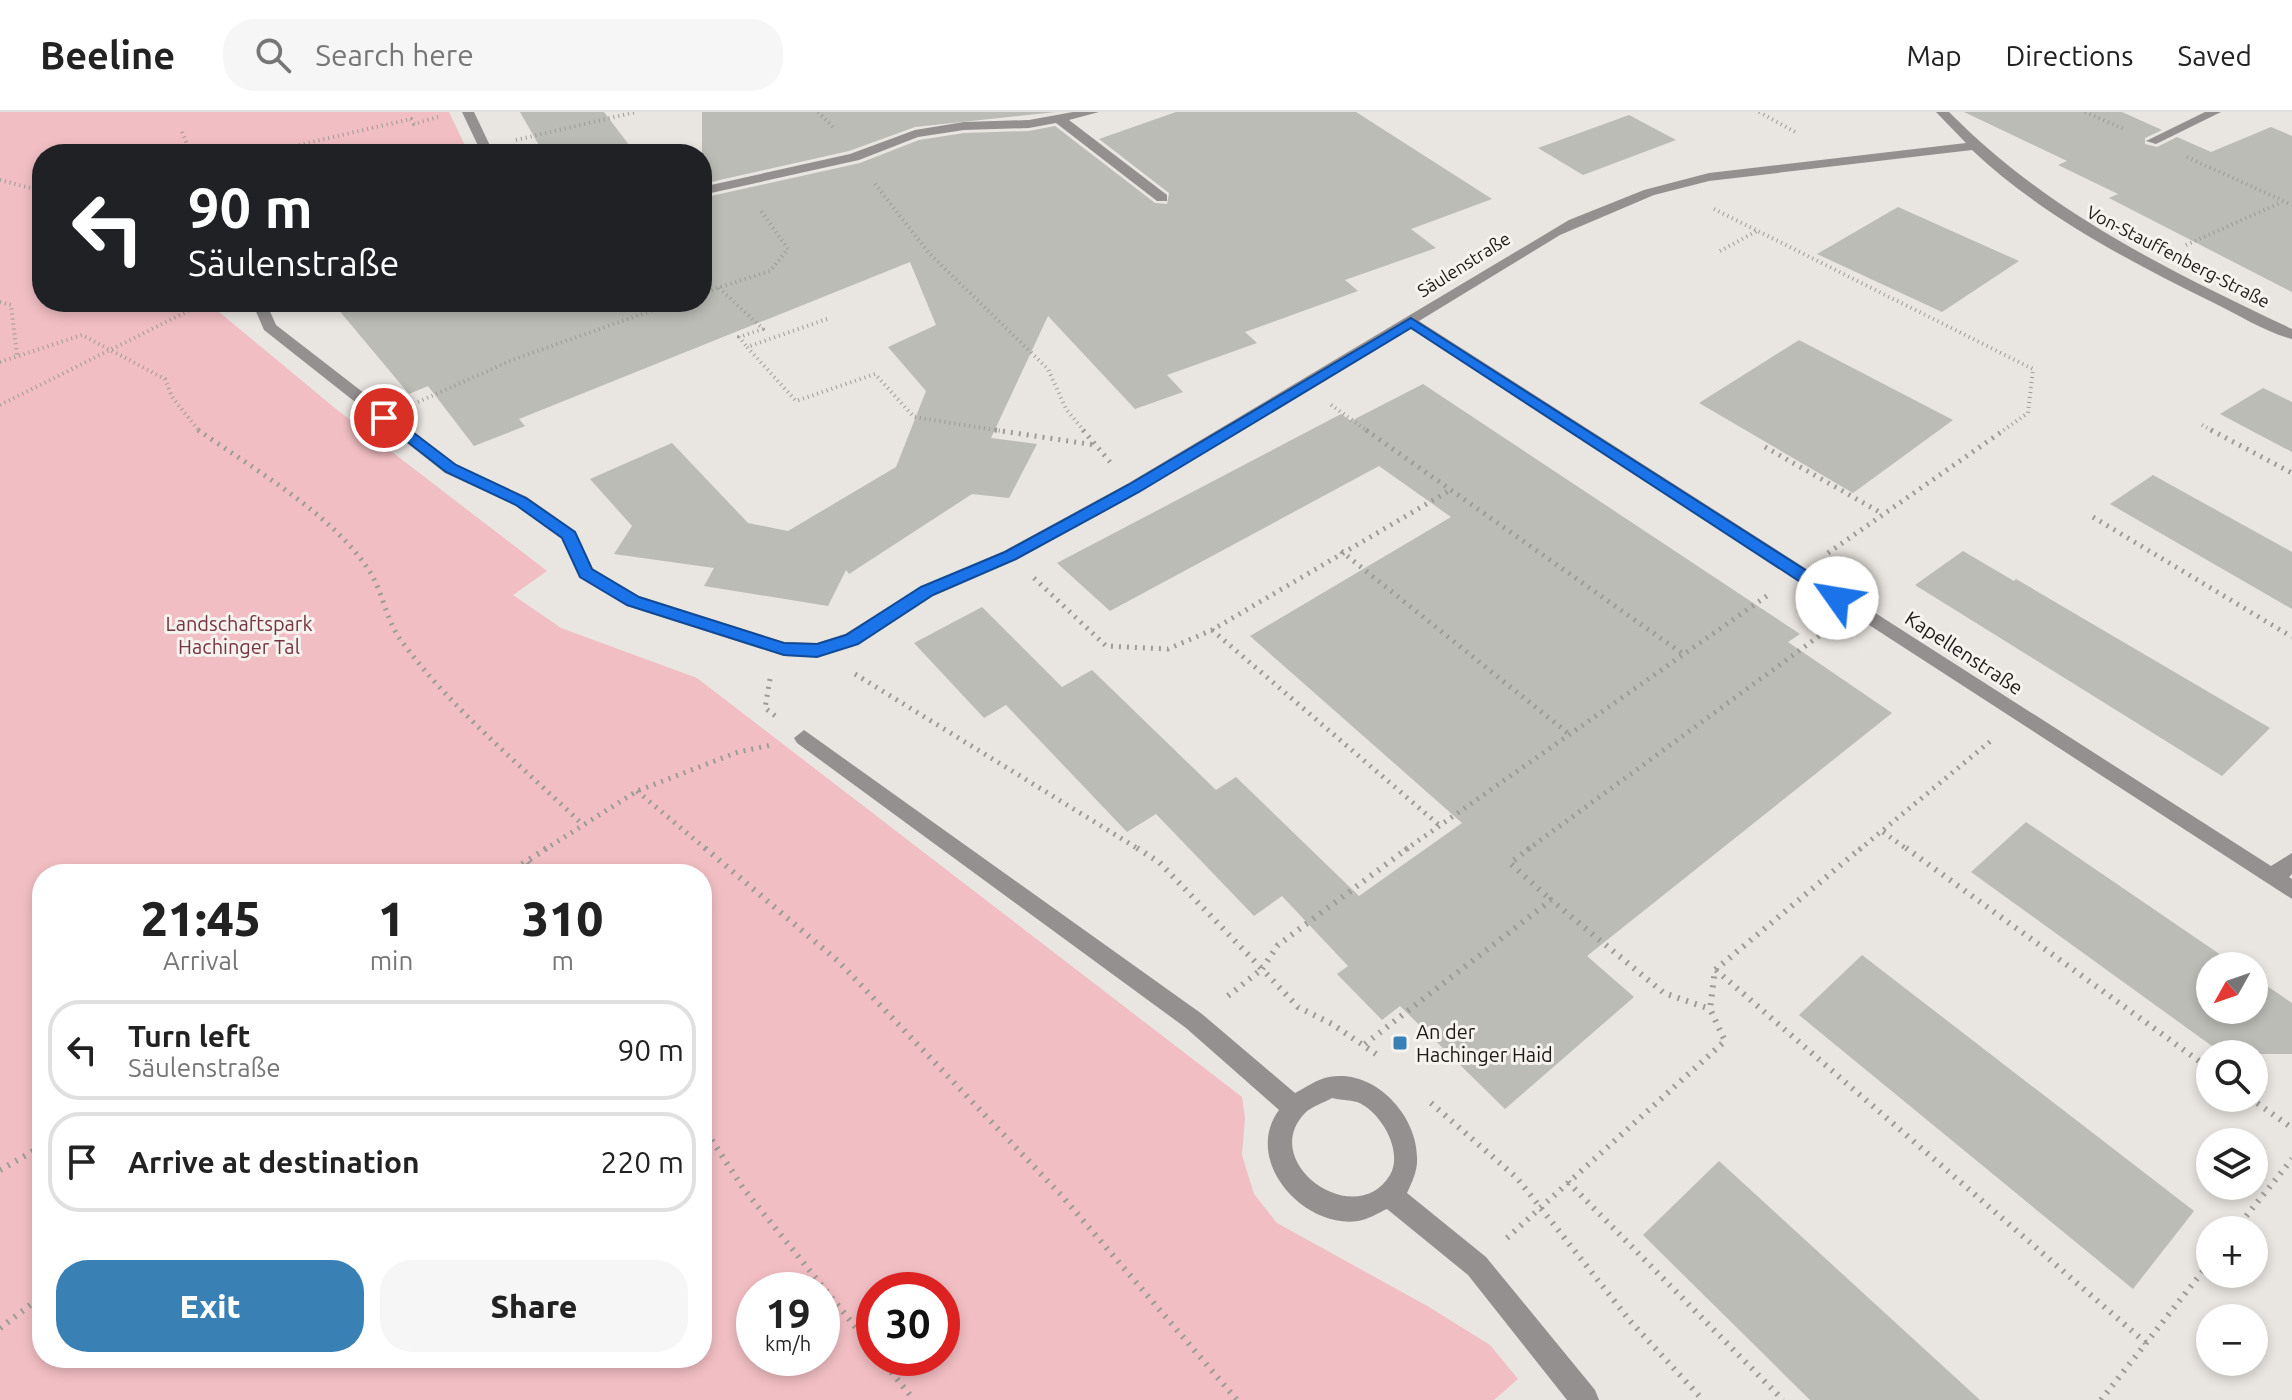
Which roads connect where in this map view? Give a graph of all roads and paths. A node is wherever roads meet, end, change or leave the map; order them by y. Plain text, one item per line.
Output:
1 (468, 112) edge
2 (607, 112) edge
3 (636, 112) edge
4 (1093, 112) edge
5 (1942, 112) edge
6 (2085, 112) edge
7 (2215, 112) edge
8 (611, 118) junction
9 (1058, 118) junction
10 (421, 122) dead end
11 (182, 132) dead end
12 (2152, 141) junction
13 (187, 144) edge
14 (303, 144) edge
15 (483, 144) edge
16 (509, 144) edge
17 (1972, 146) junction
18 (854, 157) junction
19 (0, 180) edge
20 (741, 182) junction
21 (1666, 185) junction
22 (32, 188) edge
23 (712, 189) edge
24 (1162, 198) dead end
25 (2283, 201) junction
26 (2292, 205) edge
27 (1757, 231) junction
28 (1720, 251) dead end
29 (2145, 263) junction
30 (719, 288) junction
31 (712, 290) edge
32 (0, 302) edge
33 (187, 312) edge
34 (263, 312) edge
35 (645, 312) edge
36 (827, 319) dead end
37 (1411, 322) junction
38 (2292, 335) edge
39 (747, 347) junction
40 (111, 351) junction
41 (17, 355) junction
42 (0, 362) edge
43 (1304, 386) junction
44 (0, 405) edge
45 (384, 418) junction
46 (2202, 425) dead end
47 (1095, 445) junction
48 (1765, 447) dead end
49 (2292, 473) edge
50 (1133, 488) junction
51 (1452, 489) junction
52 (1883, 514) junction
53 (2093, 517) dead end
54 (1341, 551) junction
55 (1010, 555) junction
56 (1799, 574) junction
57 (1856, 610) junction
58 (1212, 630) junction
59 (2292, 637) edge
60 (784, 649) junction
61 (817, 650) junction
62 (1683, 654) junction
63 (1569, 734) junction
64 (804, 738) junction
65 (1990, 741) dead end
66 (637, 791) junction
67 (583, 825) junction
68 (1439, 825) junction
69 (1883, 832) junction
70 (528, 862) joint
71 (2292, 862) edge
72 (524, 864) edge
73 (2272, 877) junction
74 (2292, 890) edge
75 (1551, 900) junction
76 (1262, 969) junction
77 (1715, 970) junction
78 (1710, 1009) junction
79 (1194, 1021) junction
80 (1364, 1045) junction
81 (2196, 1059) edge
82 (1388, 1065) dead end
83 (1423, 1096) dead end
84 (1292, 1106) junction
85 (2268, 1111) edge
86 (2292, 1128) edge
87 (712, 1140) edge
88 (32, 1152) edge
89 (2292, 1159) edge
90 (0, 1170) edge
91 (1568, 1182) junction
92 (1389, 1195) junction
93 (1541, 1207) junction
94 (2246, 1216) edge
95 (1477, 1266) junction
96 (2196, 1280) edge
97 (32, 1304) edge
98 (0, 1328) edge
99 (856, 1328) edge
100 (2146, 1343) junction
101 (895, 1376) edge
102 (914, 1400) edge
103 (1237, 1400) edge
104 (1585, 1400) edge
105 (1703, 1400) edge
106 (1783, 1400) edge
107 (2101, 1400) edge

1 - 15 street
2 - 8 path
3 - 8 path
4 - 9 street
5 - 17 street, Von-Stauffenberg-Straße
6 - 12 path
7 - 12 street
8 - 16 path
9 - 18 street
9 - 24 street
10 - 14 path
11 - 13 path
12 - 25 path
17 - 21 street, Säulenstraße
17 - 29 street, Von-Stauffenberg-Straße
18 - 20 street
18 - 47 path
19 - 22 path
20 - 23 street
20 - 30 path
21 - 27 path
21 - 37 street, Säulenstraße
25 - 26 path
25 - 29 path
27 - 28 path
27 - 52 path
29 - 38 street, Von-Stauffenberg-Straße
30 - 31 path
30 - 39 path
32 - 41 path
33 - 40 path
34 - 45 street, Säulenstraße
35 - 45 path
36 - 39 path
37 - 43 street, Säulenstraße
37 - 56 street, Kapellenstraße
39 - 47 path
40 - 41 path
40 - 44 path
40 - 67 path
41 - 42 path
43 - 50 street, Säulenstraße
43 - 51 path
45 - 60 street, Säulenstraße
46 - 49 path
47 - 50 path
48 - 52 path
50 - 55 street, Säulenstraße
51 - 54 path
51 - 62 path
52 - 56 path
53 - 59 path
54 - 58 path
54 - 63 path
55 - 58 path
55 - 61 street, Säulenstraße
56 - 57 street, Kapellenstraße
56 - 62 path
57 - 73 street, Kapellenstraße
57 - 75 path
58 - 68 path
60 - 61 street, Säulenstraße
60 - 64 path
61 - 76 path
62 - 63 path
63 - 68 path
64 - 66 path
64 - 79 street
65 - 69 path
66 - 67 path
66 - 103 path
67 - 70 path
68 - 76 path
69 - 77 path
69 - 81 path
70 - 72 path
71 - 73 street
73 - 74 street, Kapellenstraße
75 - 78 path
75 - 80 path
76 - 79 path
76 - 80 path
77 - 78 path
77 - 100 path
78 - 91 path
79 - 84 street
80 - 82 path
83 - 93 path
84 - 92 street
84 - 92 street
85 - 86 path
87 - 99 path
88 - 90 path
89 - 94 path
91 - 93 path
91 - 106 path
92 - 95 street
93 - 95 path
93 - 105 path
95 - 104 street
96 - 100 path
97 - 98 path
100 - 107 path
101 - 102 path

